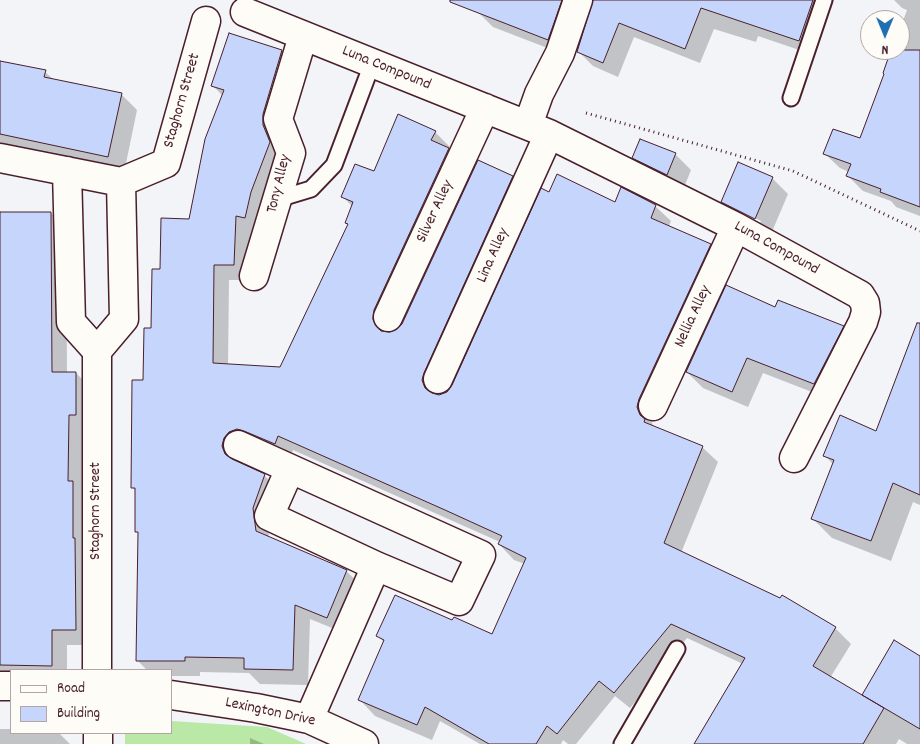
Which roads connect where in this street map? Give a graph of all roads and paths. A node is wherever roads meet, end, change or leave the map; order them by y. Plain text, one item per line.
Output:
1 (578, 0) edge
2 (824, 0) edge
3 (245, 12) dead end
4 (206, 21) dead end
5 (303, 36) junction
6 (372, 64) junction
7 (791, 98) dead end
8 (485, 108) junction
9 (585, 113) dead end
10 (538, 130) junction
11 (0, 158) edge
12 (67, 171) junction
13 (121, 182) junction
14 (278, 199) junction
15 (736, 227) junction
16 (920, 231) edge
17 (254, 276) dead end
18 (388, 317) dead end
19 (97, 351) junction
20 (438, 379) dead end
21 (653, 406) dead end
22 (238, 445) dead end
23 (794, 458) dead end
24 (290, 469) junction
25 (376, 566) junction
26 (676, 649) dead end
27 (97, 669) edge
28 (172, 696) edge
29 (308, 718) junction
30 (364, 744) edge
31 (622, 744) edge

1 - 10 street
2 - 7 lane
3 - 5 street, Luna Compound
4 - 13 street, Staghorn Street
5 - 6 street, Luna Compound
5 - 14 street, Tony Alley
6 - 8 street, Luna Compound
6 - 14 lane
8 - 10 street, Luna Compound
8 - 18 street, Silver Alley
9 - 16 path
10 - 15 street, Luna Compound
10 - 20 street, Lina Alley
11 - 12 street
12 - 13 street
12 - 19 street
13 - 19 street
14 - 17 street, Tony Alley
15 - 21 street, Nellia Alley
15 - 23 street, Luna Compound
19 - 27 street, Staghorn Street
22 - 24 street
24 - 25 street
24 - 25 street
25 - 29 street
26 - 31 lane
28 - 29 street, Lexington Drive
29 - 30 street, Lexington Drive

